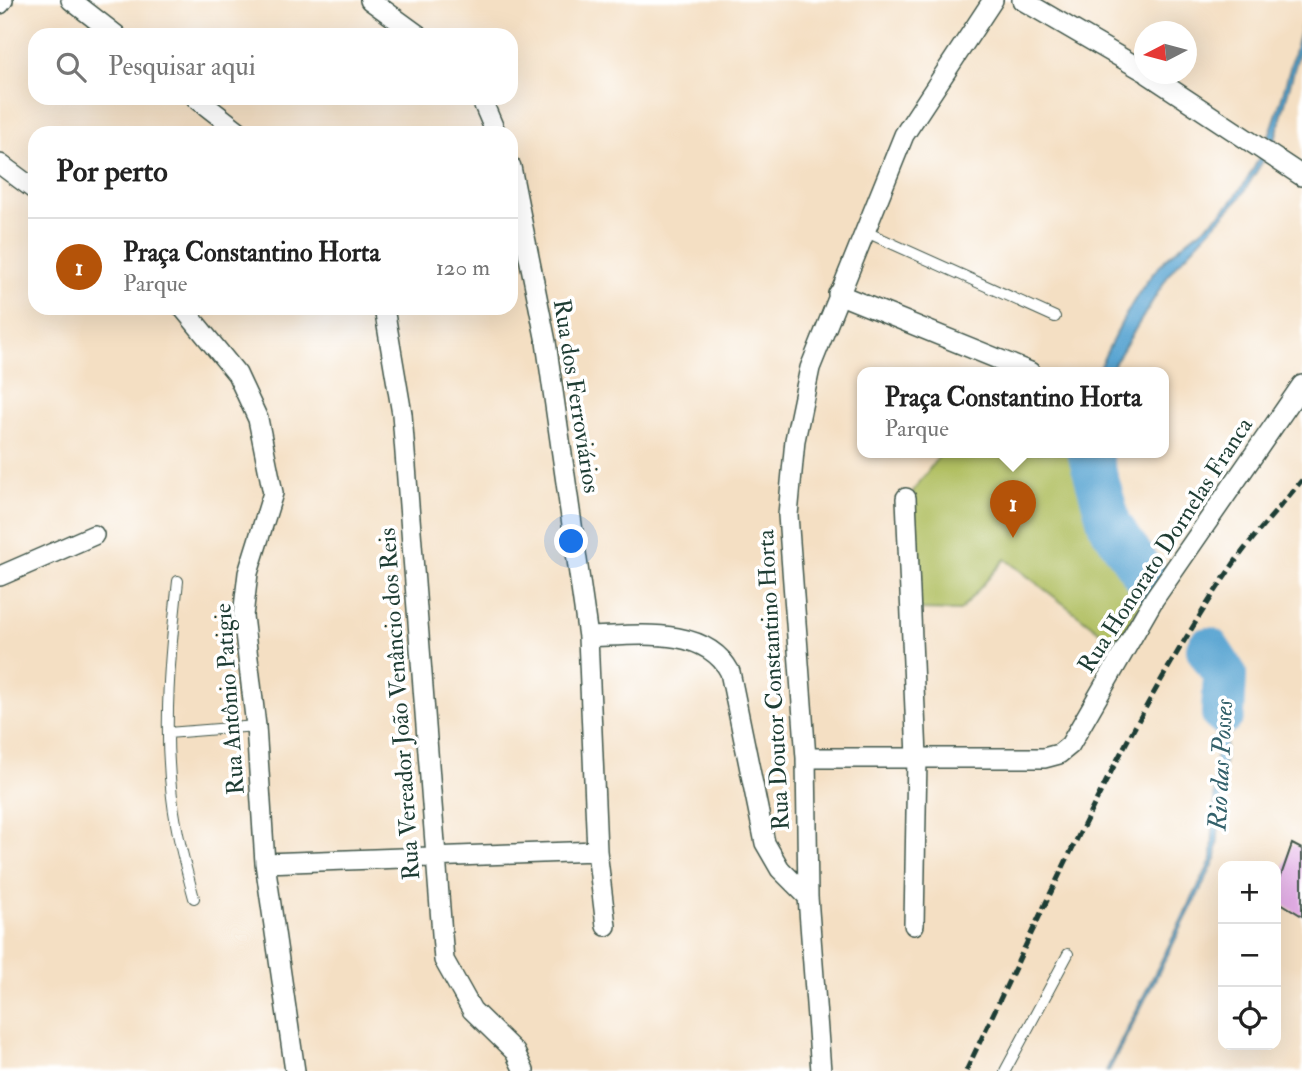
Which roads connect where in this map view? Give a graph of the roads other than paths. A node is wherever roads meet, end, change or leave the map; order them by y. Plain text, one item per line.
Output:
1 (3, 0) edge
2 (71, 0) edge
3 (370, 0) edge
4 (993, 0) edge
5 (1022, 0) edge
6 (0, 5) edge
7 (107, 28) edge
8 (408, 28) edge
9 (1134, 65) edge
10 (1165, 84) edge
11 (205, 105) edge
12 (484, 105) edge
13 (232, 126) edge
14 (493, 126) edge
15 (0, 164) edge
16 (1302, 176) edge
17 (28, 185) edge
18 (518, 202) edge
19 (863, 230) junction
20 (838, 293) junction
21 (189, 315) edge
22 (384, 315) edge
23 (1055, 317) dead end
24 (1018, 367) edge
25 (1302, 385) edge
26 (906, 498) dead end
27 (94, 535) dead end
28 (0, 576) edge
29 (178, 581) dead end
30 (588, 637) junction
31 (256, 726) junction
32 (168, 733) junction
33 (917, 757) junction
34 (806, 758) junction
35 (597, 851) junction
36 (434, 858) junction
37 (265, 863) junction
38 (808, 897) junction
39 (194, 898) dead end
40 (914, 925) dead end
41 (606, 926) dead end
42 (1068, 954) dead end
43 (295, 1071) edge
44 (524, 1071) edge
45 (821, 1071) edge
46 (1005, 1071) edge

1 - 6 street
2 - 7 street
3 - 8 street
4 - 19 street, Rua Doutor Constantino Horta
5 - 9 street
10 - 16 street
11 - 13 street
12 - 14 street
15 - 17 street
18 - 30 street, Rua dos Ferroviários
19 - 20 street, Rua Doutor Constantino Horta
19 - 23 lane
20 - 24 street
20 - 34 street, Rua Doutor Constantino Horta
21 - 31 street, Rua Antônio Patigie
22 - 36 street, Rua Vereador João Venâncio dos Reis
25 - 33 street, Rua Honorato Dornelas Franca
26 - 33 street
27 - 28 street
29 - 32 lane
30 - 35 street, Rua dos Ferroviários
30 - 38 street
31 - 32 lane
31 - 37 street, Rua Antônio Patigie
32 - 39 lane
33 - 34 street, Rua Honorato Dornelas Franca
33 - 40 street
34 - 38 street, Rua Doutor Constantino Horta
35 - 36 street
35 - 41 street, Rua dos Ferroviários
36 - 37 street
36 - 44 street, Rua Vereador João Venâncio dos Reis
37 - 43 street, Rua Antônio Patigie
38 - 45 street, Rua Doutor Constantino Horta
42 - 46 lane

